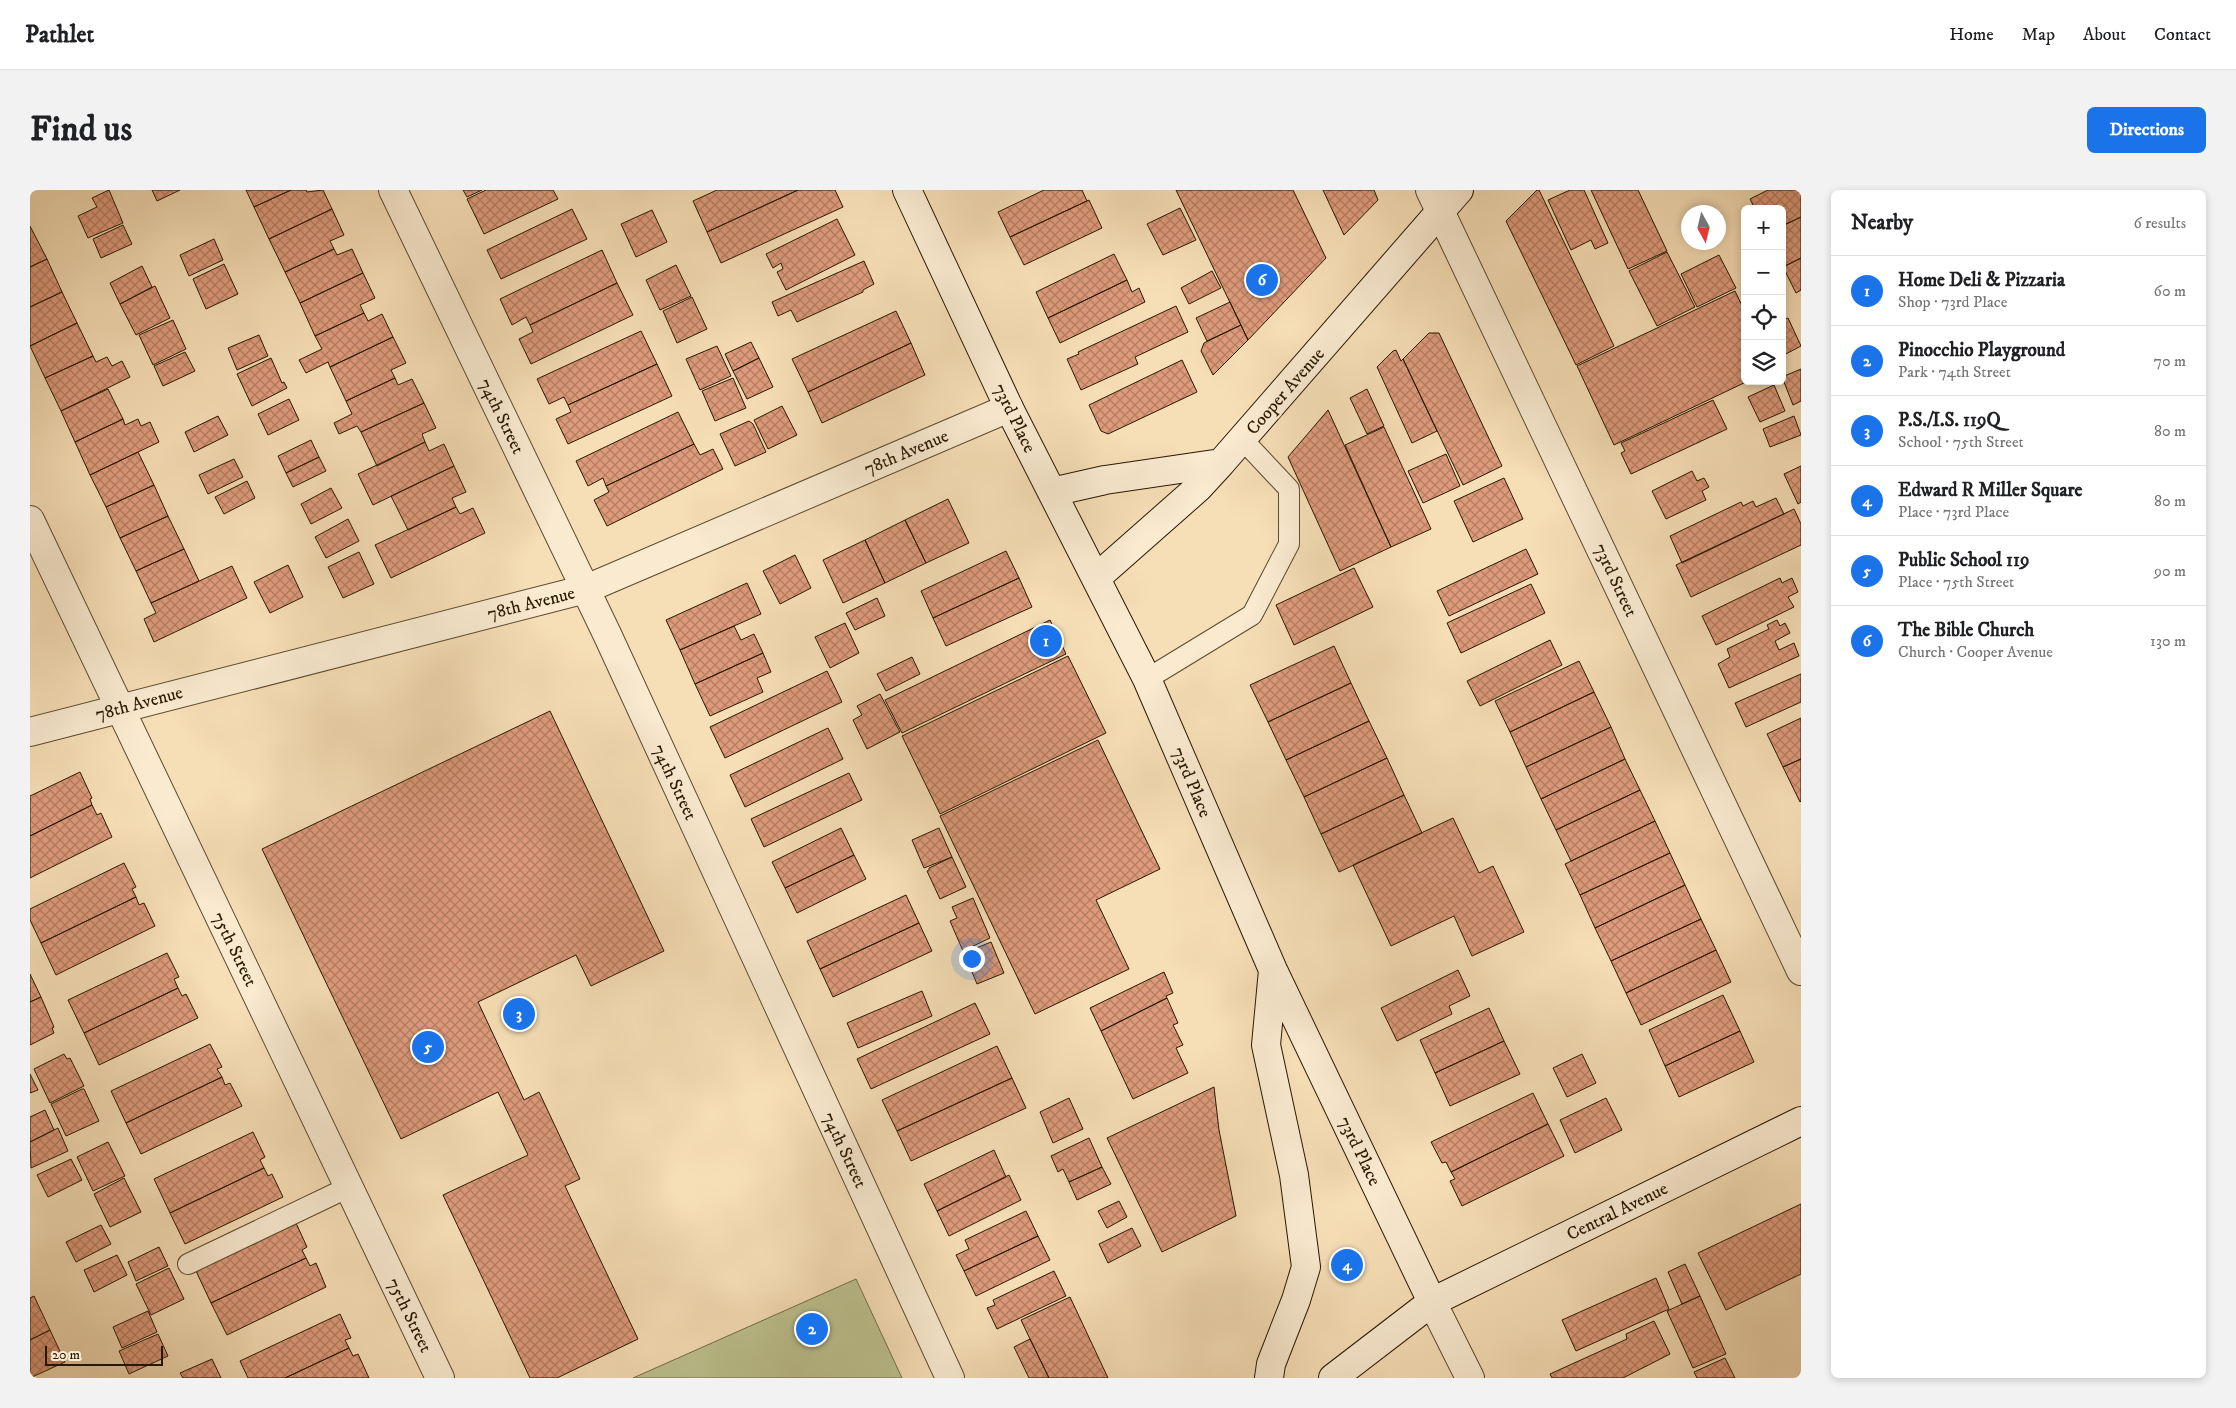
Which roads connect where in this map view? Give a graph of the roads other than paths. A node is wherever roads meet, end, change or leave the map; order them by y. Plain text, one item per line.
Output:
1 (393, 190) edge
2 (907, 190) edge
3 (1459, 190) edge
4 (1435, 200) edge
5 (1010, 408) junction
6 (1243, 440) junction
7 (1221, 464) junction
8 (1052, 492) junction
9 (30, 520) edge
10 (1096, 578) junction
11 (586, 590) junction
12 (1147, 679) junction
13 (119, 708) junction
14 (30, 732) edge
15 (1273, 970) junction
16 (1801, 971) edge
17 (1801, 1121) edge
18 (349, 1187) junction
19 (188, 1264) dead end
20 (1432, 1302) junction
21 (440, 1378) edge
22 (950, 1378) edge
23 (1269, 1378) edge
24 (1333, 1378) edge
25 (1470, 1378) edge

1 - 11 street, 74th Street
2 - 5 street, 73rd Place
3 - 4 street, Cooper Avenue
4 - 6 street, Cooper Avenue
4 - 16 street, 73rd Street
5 - 8 street, 73rd Place
5 - 11 street, 78th Avenue
6 - 7 street, Cooper Avenue
6 - 12 lane
7 - 8 street
7 - 10 street, Cooper Avenue
8 - 10 street, 73rd Place
9 - 13 street, 75th Street
10 - 12 street, 73rd Place
11 - 13 street, 78th Avenue
11 - 22 street, 74th Street
12 - 15 street, 73rd Place
13 - 14 street, 78th Avenue
13 - 18 street, 75th Street
15 - 20 street, 73rd Place
15 - 23 street
17 - 20 street, Central Avenue
18 - 19 lane
18 - 21 street, 75th Street
20 - 24 street
20 - 25 street, 73rd Place

